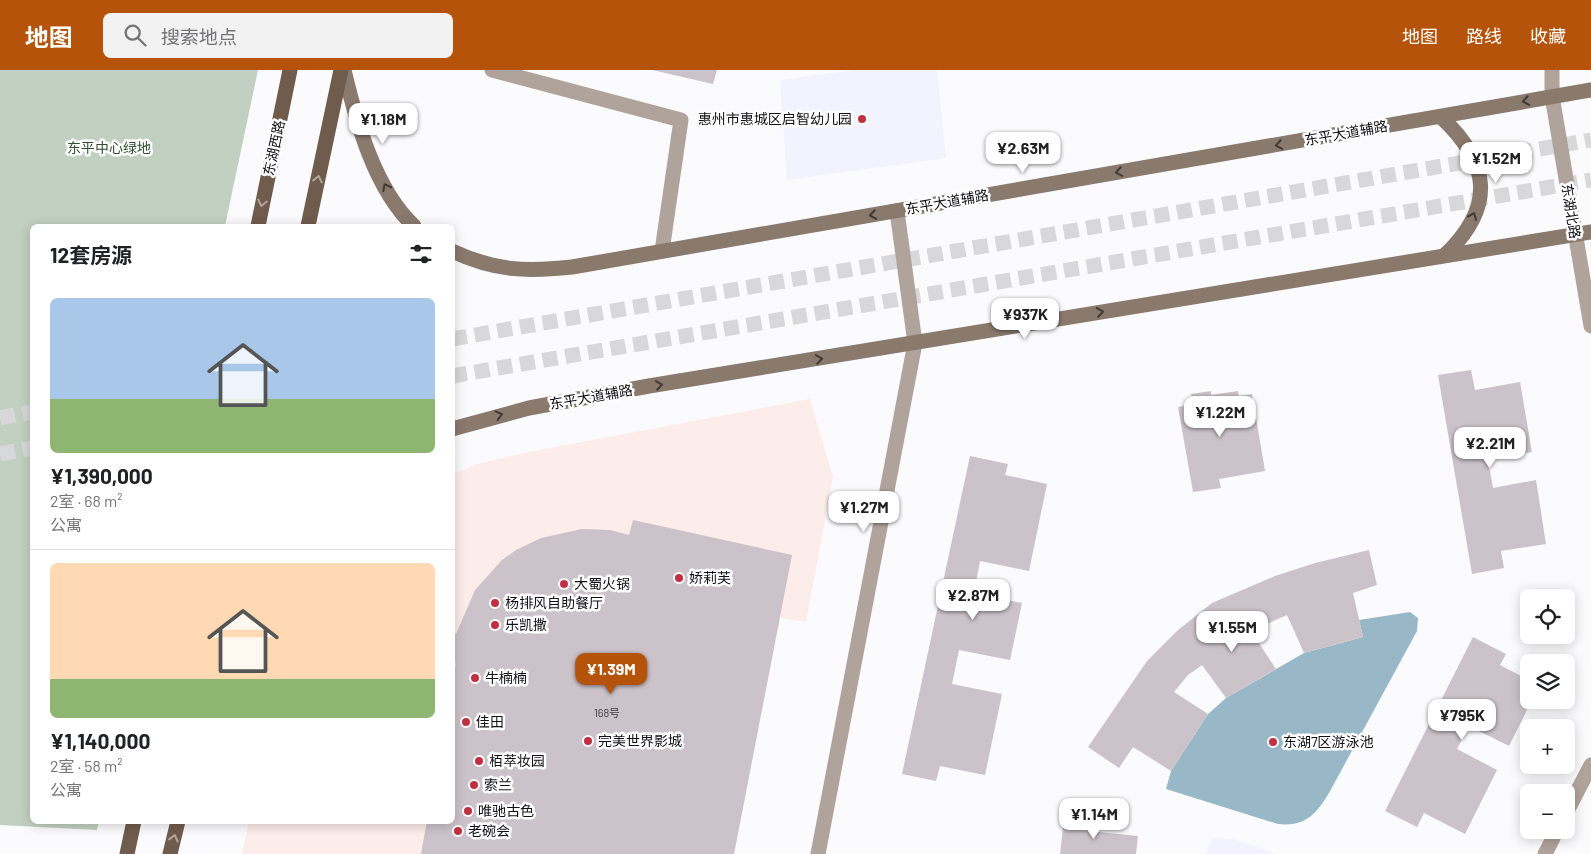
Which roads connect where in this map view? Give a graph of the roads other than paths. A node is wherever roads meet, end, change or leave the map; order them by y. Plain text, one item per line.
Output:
1 (290, 70) edge
2 (342, 70) edge
3 (492, 70) edge
4 (1552, 70) edge
5 (1591, 90) edge
6 (1552, 96) junction
7 (1441, 117) junction
8 (897, 211) junction
9 (258, 224) edge
10 (308, 224) edge
11 (412, 224) edge
12 (1591, 232) edge
13 (1574, 235) junction
14 (662, 251) junction
15 (455, 252) edge
16 (1445, 255) junction
17 (1591, 326) edge
18 (915, 343) junction
19 (455, 428) edge
20 (1591, 765) edge
21 (1575, 795) edge
22 (133, 824) edge
23 (177, 824) edge
24 (1552, 839) edge
25 (127, 854) edge
26 (170, 854) edge
27 (818, 854) edge
28 (1545, 854) edge

1 -> 9 main road, 东湖西路
10 -> 2 main road
11 -> 2 main road
3 - 14 street
4 - 6 street, 东湖北路
5 - 6 main road, 东平大道辅路
6 -> 7 main road, 东平大道辅路
6 - 13 street, 东湖北路
7 -> 8 main road, 东平大道辅路
16 -> 7 main road
8 -> 14 main road, 东平大道辅路
8 - 18 street
12 - 13 main road, 东平大道辅路
13 - 16 main road, 东平大道辅路
13 - 17 street, 东湖北路
14 - 15 main road, 东平大道辅路
18 -> 16 main road, 东平大道辅路
19 -> 18 main road, 东平大道辅路
18 - 27 street
20 - 21 street
22 - 25 main road
26 -> 23 main road
24 - 28 street

